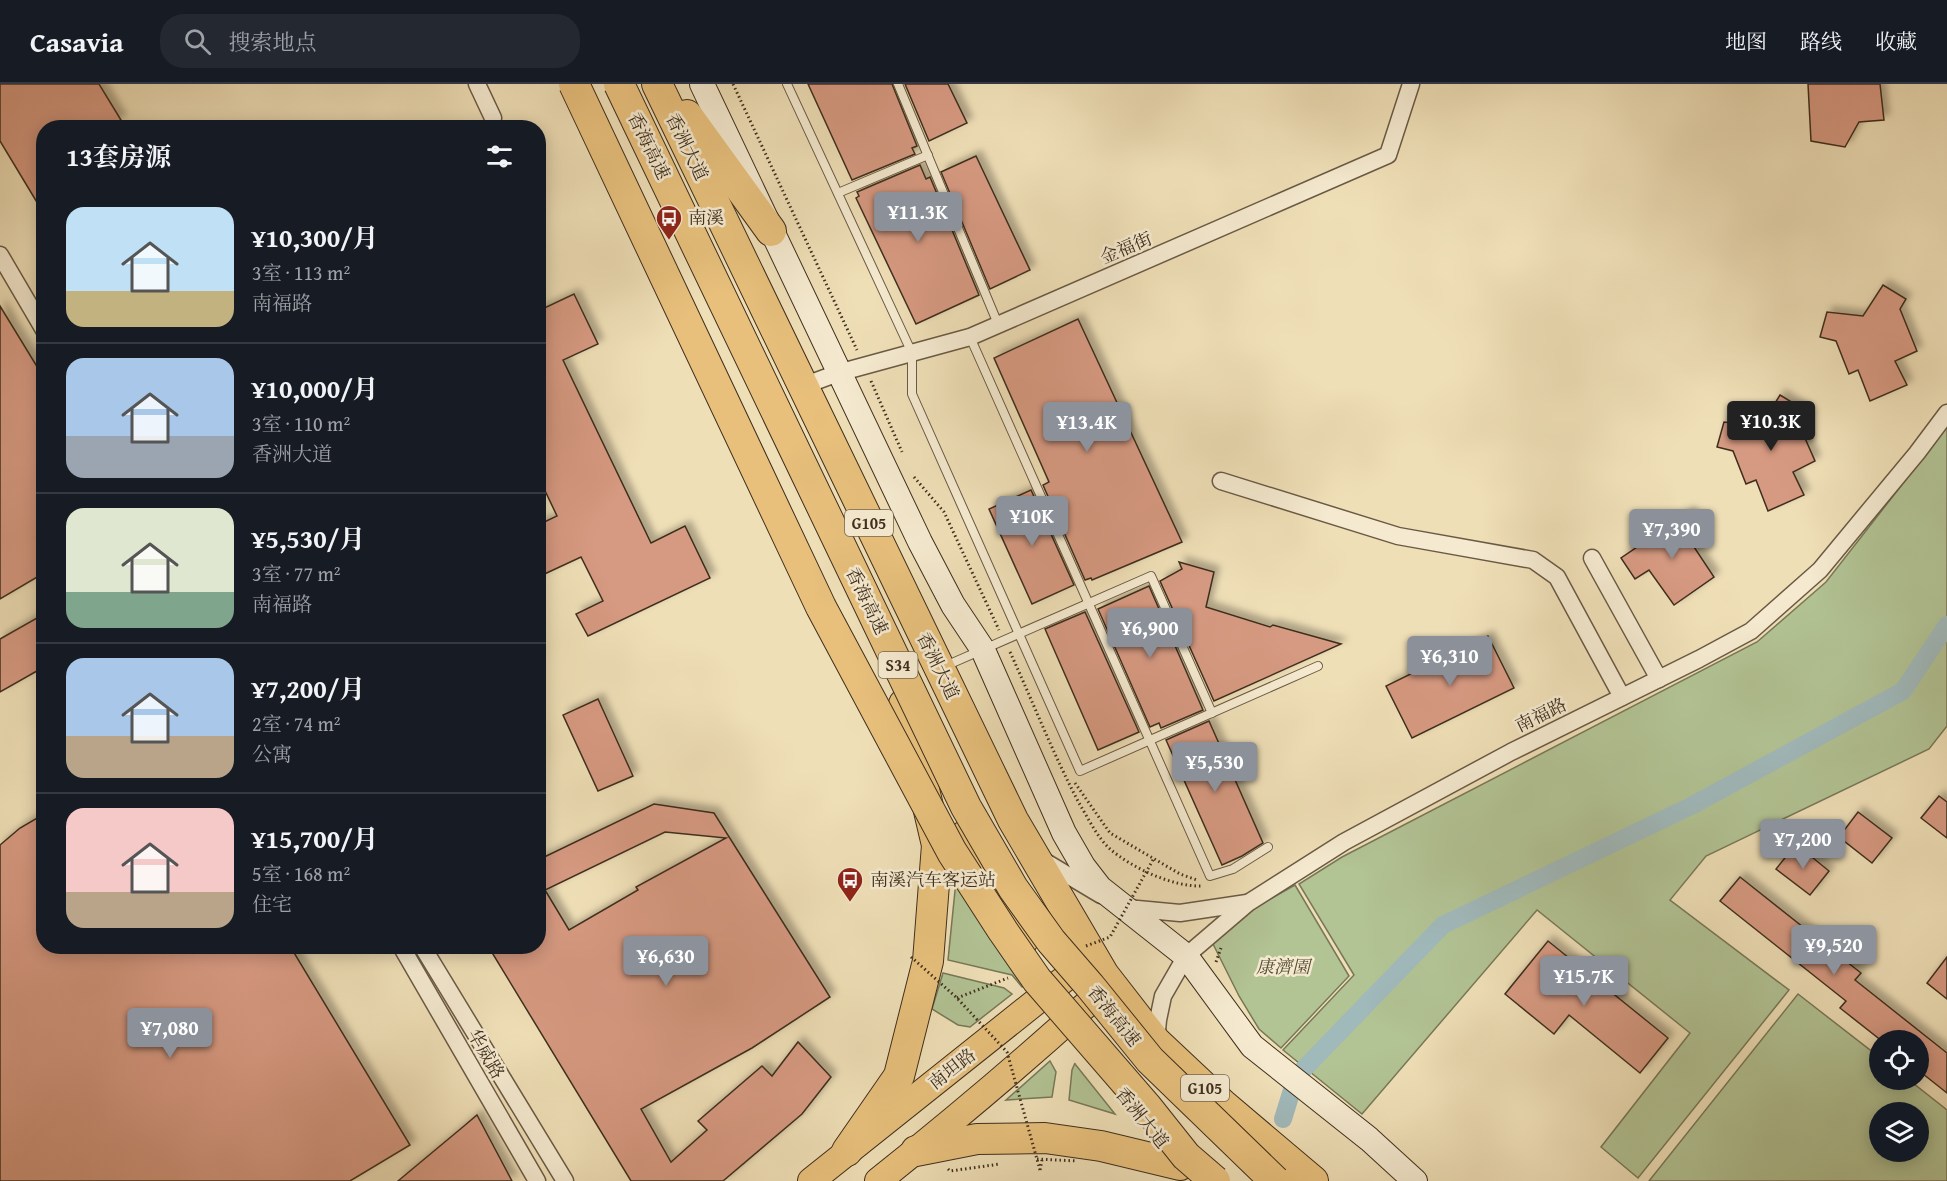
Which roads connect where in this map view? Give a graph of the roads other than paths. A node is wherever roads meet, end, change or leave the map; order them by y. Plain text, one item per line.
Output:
1 (477, 84) edge
2 (574, 84) edge
3 (609, 84) edge
4 (619, 84) edge
5 (657, 84) edge
6 (665, 84) edge
7 (702, 84) edge
8 (787, 84) edge
9 (898, 84) edge
10 (1411, 84) edge
11 (493, 118) dead end
12 (928, 155) junction
13 (838, 193) junction
14 (771, 231) junction
15 (0, 255) edge
16 (36, 316) edge
17 (998, 324) junction
18 (970, 337) junction
19 (912, 353) junction
20 (838, 373) junction
21 (803, 386) junction
22 (1947, 413) edge
23 (1221, 481) dead end
24 (1592, 558) dead end
25 (1089, 603) junction
26 (1019, 634) junction
27 (983, 650) junction
28 (1318, 666) dead end
29 (940, 669) junction
30 (1659, 679) junction
31 (1622, 697) junction
32 (904, 704) junction
33 (1212, 713) junction
34 (1149, 740) junction
35 (1268, 847) dead end
36 (1031, 852) junction
37 (1248, 903) junction
38 (1124, 908) junction
39 (406, 954) edge
40 (427, 954) edge
41 (1186, 956) junction
42 (1093, 957) junction
43 (1110, 983) junction
44 (1052, 990) junction
45 (1069, 1020) junction
46 (1156, 1041) junction
47 (916, 1150) junction
48 (847, 1151) junction
49 (1190, 1173) edge
50 (537, 1181) edge
51 (565, 1181) edge
52 (811, 1181) edge
53 (878, 1181) edge
54 (1215, 1181) edge
55 (1275, 1181) edge
56 (1313, 1181) edge
57 (1415, 1181) edge

1 - 11 street
2 - 54 highway, 香海高速 / S34, bridge
3 - 32 highway, 香洲大道 / G105
4 - 55 highway, 香海高速 / S34, bridge
5 - 21 highway, 香洲大道 / G105
6 - 14 highway
7 - 14 street
8 - 13 lane
9 - 12 lane
10 - 17 street, 金福街
12 - 13 lane
12 - 17 lane
13 - 19 lane
14 - 20 street
15 - 16 street
17 - 18 street, 金福街
18 - 19 street, 金福街
18 - 25 lane
19 - 20 street, 金福街
19 - 26 lane
20 - 21 street, 金福街
20 - 27 street
21 - 29 highway, 香洲大道 / G105
22 - 30 street, 南福路
23 - 31 street
24 - 30 street
25 - 26 lane
25 - 33 lane
25 - 34 lane
26 - 27 lane
26 - 34 lane
27 - 29 lane
27 - 38 street
28 - 33 lane
29 - 36 highway, 香洲大道 / G105
30 - 31 street, 南福路
31 - 37 street, 南福路
32 - 44 highway, 香洲大道 / G105
32 - 48 highway
33 - 34 lane
34 - 35 lane
36 - 38 street
36 - 42 highway, 香洲大道 / G105
37 - 38 street
37 - 41 street, 南福路
38 - 41 street
39 - 50 street, 华威路
40 - 51 street
41 - 46 street, 南福路
41 - 57 street
42 - 43 highway, 香洲大道 / G105
42 - 44 main road, 南坦路
43 - 45 main road
43 - 46 highway, 香洲大道 / G105
44 - 45 highway, 香洲大道 / G105
44 - 48 main road, 南坦路
45 - 47 main road
45 - 49 highway, 香洲大道 / G105
46 - 56 highway, 香洲大道 / G105
47 - 49 highway
47 - 53 main road
48 - 52 main road, 南坦路

